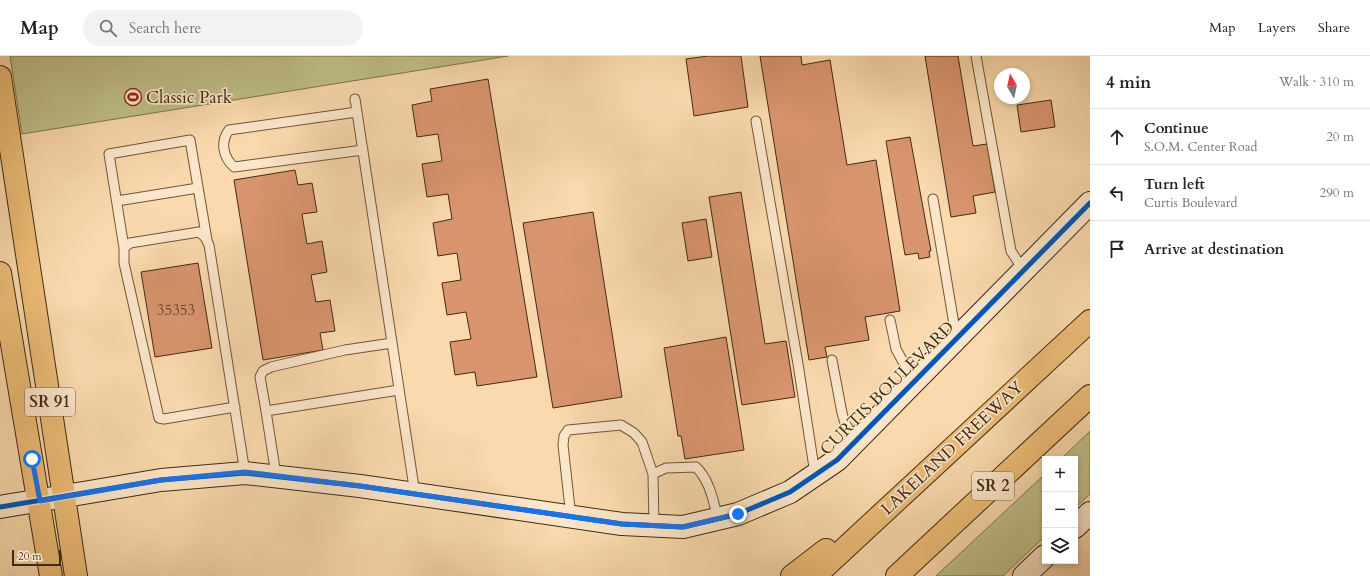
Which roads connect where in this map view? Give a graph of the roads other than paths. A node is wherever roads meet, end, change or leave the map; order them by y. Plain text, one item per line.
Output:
1 (976, 56) edge
2 (0, 77) edge
3 (355, 100) dead end
4 (357, 112) junction
5 (756, 121) dead end
6 (363, 150) junction
7 (198, 188) junction
8 (933, 199) dead end
9 (117, 201) junction
10 (1090, 203) edge
11 (207, 240) junction
12 (124, 248) junction
13 (1024, 271) junction
14 (0, 273) edge
15 (890, 320) dead end
16 (1090, 322) edge
17 (956, 339) junction
18 (392, 343) junction
19 (832, 360) dead end
20 (914, 382) junction
21 (399, 390) junction
22 (1090, 396) edge
23 (235, 407) junction
24 (266, 411) junction
25 (856, 441) junction
26 (1021, 460) junction
27 (931, 468) junction
28 (245, 472) junction
29 (653, 474) junction
30 (276, 475) junction
31 (815, 475) junction
32 (415, 494) junction
33 (64, 497) junction
34 (40, 501) junction
35 (0, 507) edge
36 (1090, 513) edge
37 (571, 517) junction
38 (718, 519) junction
39 (1078, 524) edge
40 (654, 526) junction
41 (1042, 559) edge
42 (51, 576) edge
43 (76, 576) edge
44 (792, 576) edge
45 (815, 576) edge
46 (897, 576) edge
47 (915, 576) edge
48 (1024, 576) edge

1 - 13 lane
2 - 33 main road, SR 91
3 - 4 lane
4 - 6 lane
4 - 6 lane
5 - 31 lane
6 - 18 lane
7 - 9 lane
7 - 9 lane
7 - 11 lane
8 - 17 lane
9 - 12 lane
10 - 13 street, CURTIS BOULEVARD
11 - 12 lane
11 - 23 lane
12 - 23 lane
13 - 17 street, CURTIS BOULEVARD
14 - 34 main road, SR 91
15 - 20 lane
16 - 27 main road, LAKELAND FREEWAY
17 - 20 street, CURTIS BOULEVARD
18 - 21 lane
18 - 24 lane
19 - 25 lane
20 - 25 street, CURTIS BOULEVARD
21 - 24 lane
21 - 32 lane
22 - 26 main road, SR 2
23 - 28 lane
24 - 30 lane
25 - 31 street, CURTIS BOULEVARD
26 - 46 main road, SR 2
26 - 47 main road
27 - 44 main road
27 - 45 main road, LAKELAND FREEWAY
28 - 30 street, CURTIS BOULEVARD
28 - 33 street, CURTIS BOULEVARD
29 - 37 lane
29 - 38 lane
29 - 40 lane
30 - 32 street, CURTIS BOULEVARD
31 - 38 street, CURTIS BOULEVARD
32 - 37 street, CURTIS BOULEVARD
33 - 34 street, CURTIS BOULEVARD
33 - 43 main road, SR 91
34 - 35 street, CURTIS BOULEVARD
34 - 42 main road, SR 91
36 - 39 street
37 - 40 street, CURTIS BOULEVARD
38 - 40 street, CURTIS BOULEVARD
41 - 48 street

